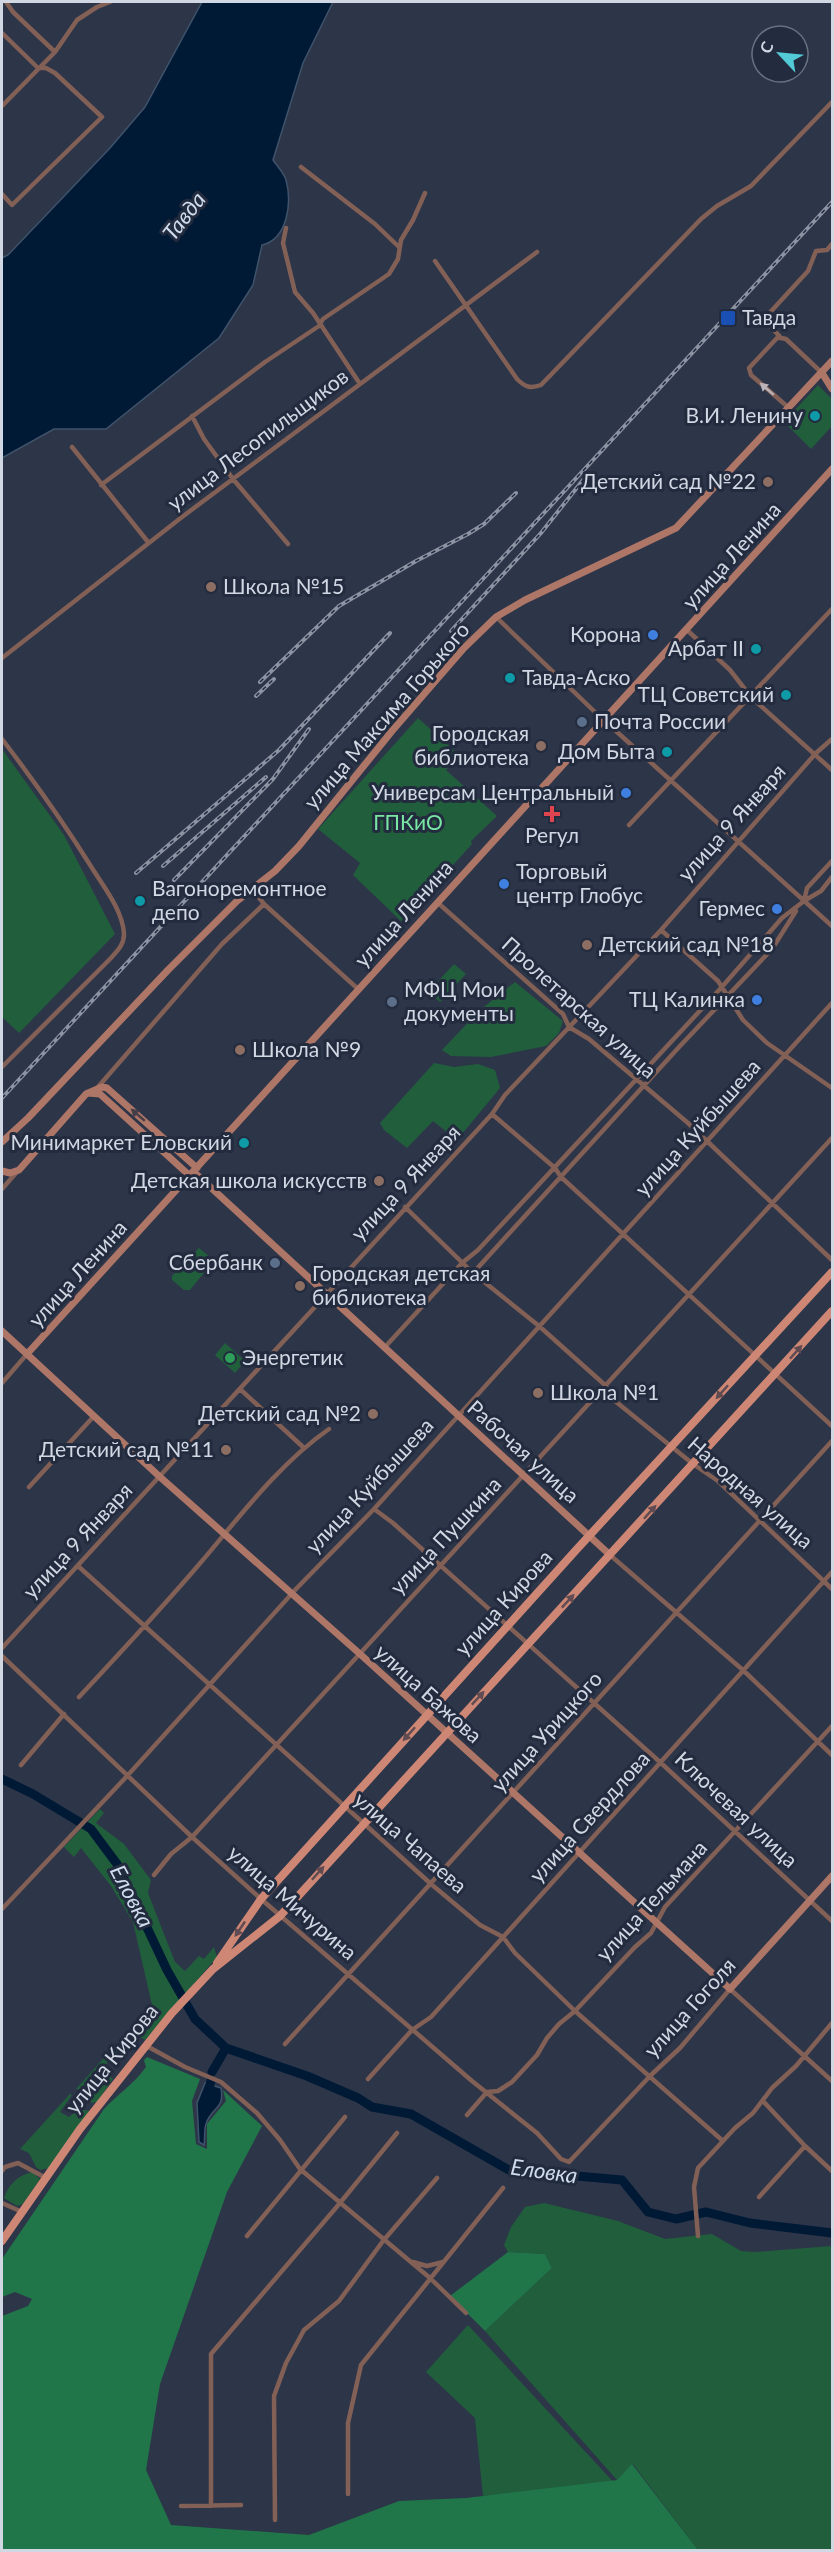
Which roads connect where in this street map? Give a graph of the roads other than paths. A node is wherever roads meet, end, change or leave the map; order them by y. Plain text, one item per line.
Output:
1 (6, 2) edge
2 (110, 2) edge
3 (2, 33) edge
4 (55, 52) junction
5 (38, 68) junction
6 (832, 102) edge
7 (2, 106) edge
8 (301, 167) dead end
9 (425, 193) dead end
10 (2, 194) edge
11 (286, 228) dead end
12 (832, 244) edge
13 (399, 247) junction
14 (537, 252) dead end
15 (435, 261) dead end
16 (467, 305) junction
17 (320, 323) junction
18 (781, 338) junction
19 (832, 361) edge
20 (822, 373) junction
21 (360, 384) junction
22 (832, 389) edge
23 (789, 408) junction
24 (192, 416) junction
25 (72, 447) dead end
26 (832, 469) edge
27 (233, 479) junction
28 (101, 485) junction
29 (148, 542) junction
30 (288, 544) dead end
31 (832, 609) edge
32 (496, 617) junction
33 (687, 630) junction
34 (2, 658) edge
35 (751, 697) junction
36 (605, 721) junction
37 (2, 739) edge
38 (832, 739) edge
39 (816, 753) junction
40 (832, 770) edge
41 (672, 780) junction
42 (629, 825) dead end
43 (738, 841) junction
44 (832, 861) edge
45 (832, 877) edge
46 (252, 889) junction
47 (804, 901) junction
48 (437, 902) junction
49 (264, 904) junction
50 (799, 907) junction
51 (832, 926) edge
52 (661, 930) junction
53 (721, 988) junction
54 (358, 989) junction
55 (729, 996) junction
56 (832, 1003) edge
57 (569, 1027) junction
58 (786, 1056) junction
59 (2, 1067) edge
60 (636, 1079) junction
61 (98, 1087) junction
62 (644, 1087) junction
63 (832, 1088) edge
64 (86, 1094) junction
65 (492, 1114) junction
66 (832, 1138) edge
67 (706, 1141) junction
68 (2, 1142) edge
69 (555, 1168) junction
70 (19, 1170) junction
71 (2, 1171) edge
72 (194, 1172) junction
73 (561, 1177) junction
74 (2, 1189) edge
75 (772, 1203) junction
76 (405, 1207) junction
77 (624, 1234) junction
78 (832, 1260) edge
79 (462, 1263) junction
80 (832, 1272) edge
81 (473, 1273) junction
82 (327, 1294) junction
83 (687, 1295) junction
84 (832, 1311) edge
85 (539, 1326) junction
86 (2, 1331) edge
87 (385, 1347) junction
88 (27, 1354) junction
89 (755, 1355) junction
90 (775, 1375) junction
91 (2, 1383) edge
92 (605, 1385) junction
93 (240, 1389) junction
94 (458, 1415) junction
95 (94, 1416) junction
96 (832, 1426) edge
97 (329, 1429) dead end
98 (832, 1441) edge
99 (303, 1447) junction
100 (672, 1447) junction
101 (693, 1464) junction
102 (525, 1475) junction
103 (160, 1477) junction
104 (29, 1487) dead end
105 (374, 1509) junction
106 (759, 1522) junction
107 (224, 1535) junction
108 (590, 1536) junction
109 (610, 1555) junction
110 (439, 1565) junction
111 (78, 1566) junction
112 (832, 1572) edge
113 (824, 1581) junction
114 (832, 1589) edge
115 (293, 1594) junction
116 (677, 1613) junction
117 (147, 1626) junction
118 (508, 1626) junction
119 (528, 1644) junction
120 (2, 1648) edge
121 (360, 1654) junction
122 (2, 1656) edge
123 (744, 1671) junction
124 (208, 1686) junction
125 (79, 1697) dead end
126 (594, 1705) junction
127 (64, 1714) junction
128 (427, 1714) junction
129 (832, 1726) edge
130 (446, 1732) junction
131 (819, 1742) junction
132 (276, 1745) junction
133 (832, 1755) edge
134 (661, 1763) junction
135 (21, 1765) dead end
136 (128, 1775) junction
137 (513, 1793) junction
138 (343, 1807) junction
139 (363, 1824) junction
140 (736, 1832) junction
141 (192, 1837) junction
142 (580, 1853) junction
143 (154, 1875) dead end
144 (832, 1875) edge
145 (431, 1884) junction
146 (261, 1899) junction
147 (810, 1900) junction
148 (2, 1909) edge
149 (280, 1916) junction
150 (832, 1921) edge
151 (657, 1922) junction
152 (503, 1937) junction
153 (213, 1969) junction
154 (347, 1974) junction
155 (730, 1989) junction
156 (575, 2011) junction
157 (832, 2023) edge
158 (412, 2030) junction
159 (285, 2044) dead end
160 (145, 2045) junction
161 (805, 2055) junction
162 (651, 2075) junction
163 (368, 2079) dead end
164 (832, 2081) edge
165 (487, 2092) junction
166 (763, 2101) junction
167 (467, 2115) dead end
168 (345, 2116) dead end
169 (397, 2133) dead end
170 (723, 2141) junction
171 (805, 2146) junction
172 (570, 2162) joint
173 (300, 2169) junction
174 (2, 2171) edge
175 (832, 2171) edge
176 (46, 2178) junction
177 (437, 2178) dead end
178 (503, 2188) dead end
179 (759, 2197) dead end
180 (2, 2203) edge
181 (340, 2203) junction
182 (22, 2212) junction
183 (247, 2235) dead end
184 (698, 2236) dead end
185 (2, 2241) edge
186 (384, 2241) junction
187 (408, 2260) junction
188 (445, 2261) junction
189 (430, 2278) junction
190 (466, 2313) dead end
191 (348, 2494) dead end
192 (242, 2505) dead end
193 (181, 2506) dead end
194 (211, 2506) junction
195 (275, 2520) dead end

1 - 4 street
2 - 4 street
3 - 5 street
4 - 5 street
5 - 7 street
5 - 10 street
6 - 16 street
8 - 13 street
9 - 13 street
11 - 17 street
12 - 18 street
13 - 17 street
14 - 16 street, улица Лесопильщиков
15 - 16 street
16 - 21 street, улица Лесопильщиков
17 - 21 street
17 - 24 street
18 - 20 street
23 -> 18 street
19 - 20 street, улица Максима Горького
20 - 22 street
20 - 23 street, улица Максима Горького
21 - 27 street, улица Лесопильщиков
23 - 32 street, улица Максима Горького
24 - 27 street
24 - 28 street
25 - 28 street
26 - 33 street, улица Ленина
27 - 29 street, улица Лесопильщиков
27 - 30 street
28 - 29 street
29 - 34 street, улица Лесопильщиков
31 - 35 street
32 - 36 street
32 - 46 street, улица Максима Горького
33 - 35 street
33 - 36 street, улица Ленина
35 - 39 street
35 - 41 street
36 - 41 street
36 - 48 street, улица Ленина
37 - 59 street
38 - 39 street, улица 9 Января
39 - 40 street
39 - 43 street, улица 9 Января
41 - 42 street
41 - 43 street
43 - 47 street
43 - 52 street, улица 9 Января
44 - 47 street
45 - 47 street
46 - 49 street
46 - 68 street, улица Максима Горького
47 - 50 street
47 - 51 street
48 - 54 street, улица Ленина
48 - 57 street, Пролетарская улица
49 - 54 street
49 - 61 street
50 - 53 street
50 - 55 street
52 - 53 street
52 - 57 street, улица 9 Января
53 - 55 street
53 - 60 street
54 - 72 street, улица Ленина
55 - 58 street
55 - 62 street
56 - 58 street, улица Куйбышева
57 - 60 street, Пролетарская улица
57 - 65 street, улица 9 Января
58 - 63 street
58 - 67 street, улица Куйбышева
60 - 62 street, Пролетарская улица
60 - 69 street
61 - 64 street
72 -> 61 street, Рабочая улица
62 - 67 street, Пролетарская улица
62 - 73 street
64 - 70 street
64 - 72 street, Рабочая улица
65 - 69 street
65 - 76 street, улица 9 Января
66 - 75 street, улица Пушкина
67 - 75 street, Пролетарская улица
67 - 77 street, улица Куйбышева
69 - 73 street
69 - 79 street
70 - 71 street
70 - 74 street
72 - 82 street, Рабочая улица
72 - 88 street, улица Ленина
73 - 77 street
73 - 81 street
75 - 78 street, Пролетарская улица
75 - 83 street, улица Пушкина
76 - 79 street, Народная улица
76 - 82 street, улица 9 Января
77 - 83 street
77 - 85 street, улица Куйбышева
79 - 81 street, Народная улица
79 - 87 street
80 - 89 main road, улица Кирова
81 - 85 street, Народная улица
82 - 87 street, Рабочая улица
82 - 93 street, улица 9 Января
83 - 89 street
83 - 92 street, улица Пушкина
90 -> 84 main road, улица Кирова
85 - 92 street, Народная улица
85 - 94 street, улица Куйбышева
86 - 88 street, улица Бажова
87 - 94 street, Рабочая улица
88 - 91 street, улица Ленина
88 - 95 street, улица Бажова
89 - 90 street
89 -> 100 main road, улица Кирова
90 - 96 street
90 - 101 main road, улица Кирова
92 - 100 street, Народная улица
92 - 102 street, улица Пушкина
93 - 99 street
93 - 103 street, улица 9 Января
94 - 102 street, Рабочая улица
94 - 105 street, улица Куйбышева
95 - 103 street, улица Бажова
95 - 104 street
97 - 99 street
98 - 106 street, улица Урицкого
99 - 107 street
100 - 101 street, Народная улица
100 - 108 main road, улица Кирова
101 - 106 street, Народная улица
109 -> 101 main road, улица Кирова
102 - 108 street, Рабочая улица
102 - 110 street, улица Пушкина
103 - 107 street, улица Бажова
103 - 111 street, улица 9 Января
105 - 110 street, Ключевая улица
105 - 115 street, улица Куйбышева
106 - 113 street, Народная улица
106 - 116 street, улица Урицкого
107 - 115 street, улица Бажова
107 - 117 street
108 - 109 street, Рабочая улица
108 - 118 main road, улица Кирова
109 - 116 street, Рабочая улица
119 -> 109 main road, улица Кирова
110 - 118 street, Ключевая улица
110 - 121 street, улица Пушкина
111 - 117 street, улица Чапаева
111 - 120 street, улица 9 Января
112 - 113 street, улица Свердлова
113 - 114 street, Народная улица
113 - 123 street, улица Свердлова
115 - 121 street, улица Бажова
115 - 124 street, улица Куйбышева
116 - 123 street, Рабочая улица
116 - 126 street, улица Урицкого
117 - 124 street, улица Чапаева
117 - 125 street
118 - 119 street, Ключевая улица
118 - 128 main road, улица Кирова
119 - 126 street, Ключевая улица
130 -> 119 main road, улица Кирова
121 - 128 street, улица Бажова
121 - 132 street, улица Пушкина
122 - 127 street, улица Мичурина
123 - 131 street, Рабочая улица
123 - 134 street, улица Свердлова
124 - 132 street, улица Чапаева
124 - 136 street, улица Куйбышева
126 - 134 street, Ключевая улица
126 - 137 street, улица Урицкого
127 - 135 street
127 - 136 street, улица Мичурина
128 - 130 street, улица Бажова
128 -> 138 main road, улица Кирова
129 - 131 street, улица Тельмана
130 - 137 street, улица Бажова
130 - 139 main road, улица Кирова
131 - 133 street, Рабочая улица
131 - 140 street, улица Тельмана
132 - 138 street, улица Чапаева
132 - 141 street, улица Пушкина
134 - 140 street, Ключевая улица
134 - 142 street, улица Свердлова
136 - 141 street, улица Мичурина
136 - 148 street, улица Куйбышева
137 - 142 street, улица Бажова
137 - 145 street, улица Урицкого
138 - 139 street, улица Чапаева
138 - 146 main road, улица Кирова
139 - 145 street, улица Чапаева
149 -> 139 main road, улица Кирова
140 - 147 street, Ключевая улица
140 - 151 street, улица Тельмана
141 - 143 street, улица Пушкина
141 - 146 street, улица Мичурина
142 - 151 street, улица Бажова
142 - 152 street, улица Свердлова
144 - 147 street, улица Гоголя
145 - 152 street, улица Чапаева
145 - 154 street, улица Урицкого
146 - 149 street, улица Мичурина
146 -> 153 main road, улица Кирова
147 - 150 street, Ключевая улица
147 - 155 street, улица Гоголя
149 - 153 main road, улица Кирова
149 - 154 street, улица Мичурина
151 - 155 street, улица Бажова
151 - 156 street, улица Тельмана
152 - 156 street, улица Чапаева
152 - 158 street, улица Свердлова
153 - 160 main road, улица Кирова
154 - 158 street, улица Мичурина
154 - 159 street, улица Урицкого
155 - 161 street, улица Бажова
155 - 162 street, улица Гоголя
156 - 162 street, улица Чапаева
156 - 165 street, улица Тельмана
157 - 161 street
158 - 163 street, улица Свердлова
158 - 165 street, улица Мичурина
160 - 173 street
160 - 176 main road, улица Кирова
161 - 164 street, улица Бажова
161 - 166 street
162 - 170 street, улица Чапаева
162 - 172 street, улица Гоголя
165 - 167 street, улица Тельмана
165 - 172 street, улица Мичурина
166 - 170 street
166 - 171 street
168 - 173 street
169 - 181 street
170 - 184 street
171 - 175 street
171 - 179 street
173 - 181 street
173 - 183 street
174 - 176 street
176 - 182 main road, улица Кирова
177 - 186 street
178 - 188 street
180 - 182 street
181 - 186 street
181 - 194 street
182 - 185 main road, улица Кирова
186 - 187 street
186 - 195 street
187 - 188 street
187 - 189 street
188 - 189 street
189 - 190 street
189 - 191 street
192 - 194 street
193 - 194 street

